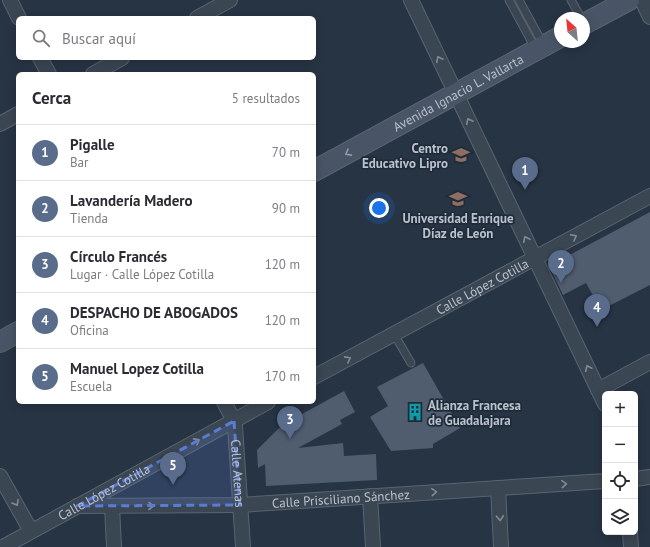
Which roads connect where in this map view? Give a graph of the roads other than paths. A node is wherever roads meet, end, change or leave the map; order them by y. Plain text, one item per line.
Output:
1 (10, 0) edge
2 (230, 0) edge
3 (411, 0) edge
4 (509, 0) edge
5 (519, 0) edge
6 (571, 0) edge
7 (629, 0) edge
8 (642, 0) edge
9 (578, 12) edge
10 (18, 16) edge
11 (201, 16) edge
12 (650, 16) edge
13 (590, 21) edge
14 (547, 45) edge
15 (41, 60) edge
16 (118, 60) edge
17 (48, 72) edge
18 (97, 72) edge
19 (456, 94) junction
20 (16, 115) edge
21 (0, 124) edge
22 (316, 170) edge
23 (650, 196) edge
24 (535, 258) junction
25 (16, 333) edge
26 (394, 334) junction
27 (0, 342) edge
28 (650, 362) edge
29 (411, 364) dead end
30 (316, 376) edge
31 (598, 390) junction
32 (602, 398) edge
33 (225, 404) edge
34 (264, 404) edge
35 (234, 421) junction
36 (0, 476) edge
37 (650, 478) edge
38 (638, 479) edge
39 (602, 481) edge
40 (498, 488) junction
41 (370, 496) junction
42 (240, 505) junction
43 (77, 506) junction
44 (112, 506) junction
45 (32, 531) junction
46 (630, 535) edge
47 (3, 547) edge
48 (114, 547) edge
49 (243, 547) edge
50 (373, 547) edge
51 (501, 547) edge
52 (631, 547) edge

1 - 10 street
2 - 11 street
19 -> 3 street
4 - 14 lane
5 - 14 lane
6 - 9 lane
7 - 13 main road
8 - 12 street
14 - 19 main road, Avenida Ignacio L. Vallarta
15 - 17 street
16 - 18 street
19 -> 22 main road, Avenida Ignacio L. Vallarta
24 -> 19 street
20 - 21 street
24 -> 23 street, Calle López Cotilla
24 - 26 street, Calle López Cotilla
31 -> 24 street
25 - 27 main road
26 - 29 lane
30 -> 26 street, Calle López Cotilla
28 - 31 street
31 - 32 street
33 - 35 street, Calle Atenas
34 - 35 street, Calle López Cotilla
35 - 42 street, Calle Atenas
43 -> 35 street, Calle López Cotilla
36 -> 45 street
37 - 38 street
40 -> 39 street, Calle Prisciliano Sánchez
41 -> 40 street, Calle Prisciliano Sánchez
40 -> 51 street
41 - 42 street, Calle Prisciliano Sánchez
41 - 50 street
44 -> 42 street, Calle Prisciliano Sánchez
42 - 49 street, Calle Atenas
43 - 44 street, Calle Prisciliano Sánchez
43 - 45 street, Calle López Cotilla
44 - 48 street
45 - 47 street, Calle López Cotilla
46 - 52 street

